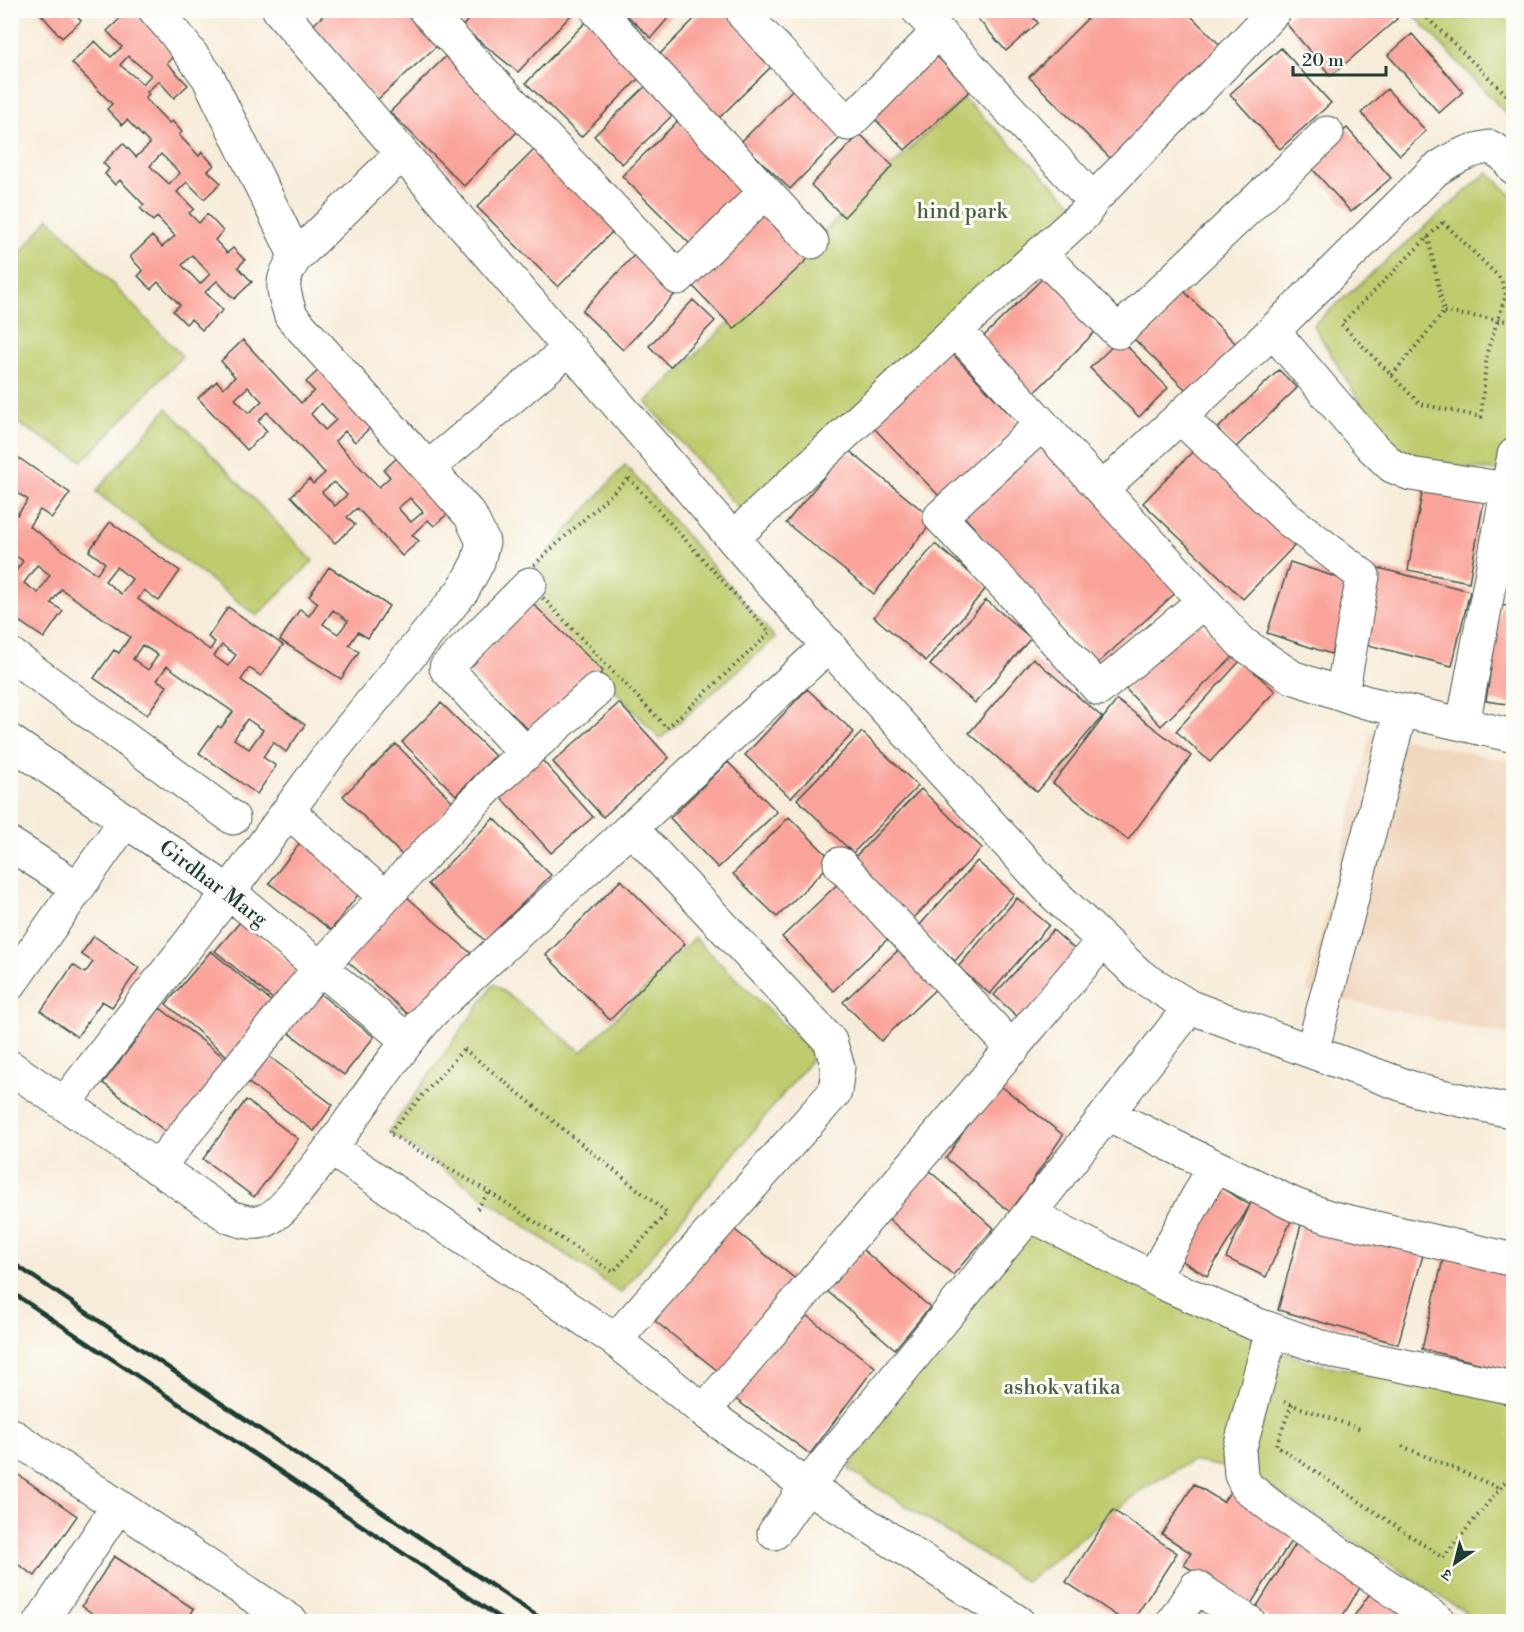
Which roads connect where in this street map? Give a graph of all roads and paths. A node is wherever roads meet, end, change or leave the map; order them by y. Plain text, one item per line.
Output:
1 (155, 10) edge
2 (279, 10) edge
3 (425, 10) edge
4 (597, 10) edge
5 (750, 10) edge
6 (1275, 10) edge
7 (1419, 10) edge
8 (928, 21) edge
9 (1514, 102) edge
10 (1327, 133) dead end
11 (402, 153) junction
12 (1514, 168) edge
13 (765, 192) junction
14 (1093, 200) junction
15 (1428, 237) junction
16 (812, 242) dead end
17 (1041, 254) junction
18 (296, 257) junction
19 (1444, 312) junction
20 (1499, 320) junction
21 (1514, 322) edge
22 (956, 330) junction
23 (1273, 331) junction
24 (570, 348) junction
25 (1392, 375) junction
26 (1180, 417) junction
27 (1042, 424) junction
28 (1514, 455) edge
29 (428, 468) junction
30 (1102, 489) junction
31 (1507, 489) junction
32 (733, 538) junction
33 (530, 584) junction
34 (1501, 592) edge
35 (1204, 601) junction
36 (829, 645) junction
37 (10, 654) edge
38 (596, 691) dead end
39 (1342, 694) junction
40 (1401, 710) junction
41 (1463, 724) junction
42 (1514, 736) edge
43 (10, 741) edge
44 (526, 754) junction
45 (288, 810) junction
46 (233, 818) dead end
47 (126, 820) junction
48 (631, 828) junction
49 (10, 844) edge
50 (840, 864) dead end
51 (78, 888) junction
52 (229, 892) junction
53 (385, 897) junction
54 (1102, 942) junction
55 (320, 969) junction
56 (13, 974) edge
57 (1190, 1007) junction
58 (407, 1040) junction
59 (1013, 1048) junction
60 (1312, 1052) junction
61 (10, 1067) edge
62 (64, 1104) junction
63 (1514, 1112) edge
64 (1107, 1114) junction
65 (332, 1149) junction
66 (1214, 1167) junction
67 (157, 1168) junction
68 (489, 1192) joint
69 (1029, 1214) junction
70 (1514, 1260) edge
71 (1154, 1278) junction
72 (1272, 1330) junction
73 (615, 1340) junction
74 (1514, 1388) edge
75 (704, 1411) junction
76 (1361, 1429) dead end
77 (10, 1434) edge
78 (1402, 1446) dead end
79 (1514, 1471) edge
80 (807, 1486) junction
81 (1499, 1488) junction
82 (118, 1506) junction
83 (774, 1533) dead end
84 (41, 1622) edge
85 (292, 1622) edge
86 (1018, 1622) edge
87 (1173, 1622) edge
88 (1249, 1622) edge
89 (1440, 1622) edge

1 - 18 street
2 - 11 street
3 - 13 street
4 - 13 street
5 - 8 street
6 - 14 street
7 - 9 path
8 - 14 street
10 - 17 street
11 - 18 street
11 - 24 street
12 - 23 street
13 - 16 street
14 - 17 street
15 - 19 path
15 - 20 path
15 - 25 path
17 - 22 street
18 - 29 street
19 - 20 path
19 - 25 path
20 - 21 path
20 - 25 path
22 - 27 street
22 - 32 street
23 - 26 street
23 - 31 street
24 - 29 street
24 - 32 street
26 - 30 street
26 - 39 street
27 - 30 street
27 - 35 street
28 - 31 street
29 - 45 street
30 - 35 street
31 - 34 street
32 - 36 street
33 - 33 path
33 - 44 street
34 - 41 street
35 - 39 street
36 - 48 street
36 - 54 street
37 - 46 street
38 - 44 street
39 - 40 street
40 - 41 street
40 - 60 street
41 - 42 street
43 - 47 street, Girdhar Marg
44 - 53 street
45 - 52 street
45 - 53 street
47 - 51 street
47 - 52 street, Girdhar Marg
48 - 58 street
48 - 73 street
49 - 51 street
50 - 59 street
51 - 56 street
52 - 55 street, Girdhar Marg
52 - 62 street
53 - 55 street
54 - 57 street
54 - 59 street
55 - 58 street, Girdhar Marg
55 - 67 street
57 - 60 street
57 - 64 street
58 - 65 street
59 - 75 street
60 - 63 street
61 - 62 street
62 - 67 street
64 - 66 street
64 - 69 street
65 - 67 street
65 - 73 street
66 - 70 street
66 - 71 street
68 - 68 path
69 - 71 street
69 - 80 street
71 - 72 street
72 - 74 street
72 - 89 street
73 - 75 street
75 - 80 street
76 - 81 path
77 - 82 street
78 - 81 path
79 - 81 path
80 - 83 street
80 - 86 street
82 - 84 street
82 - 85 street
87 - 88 street

